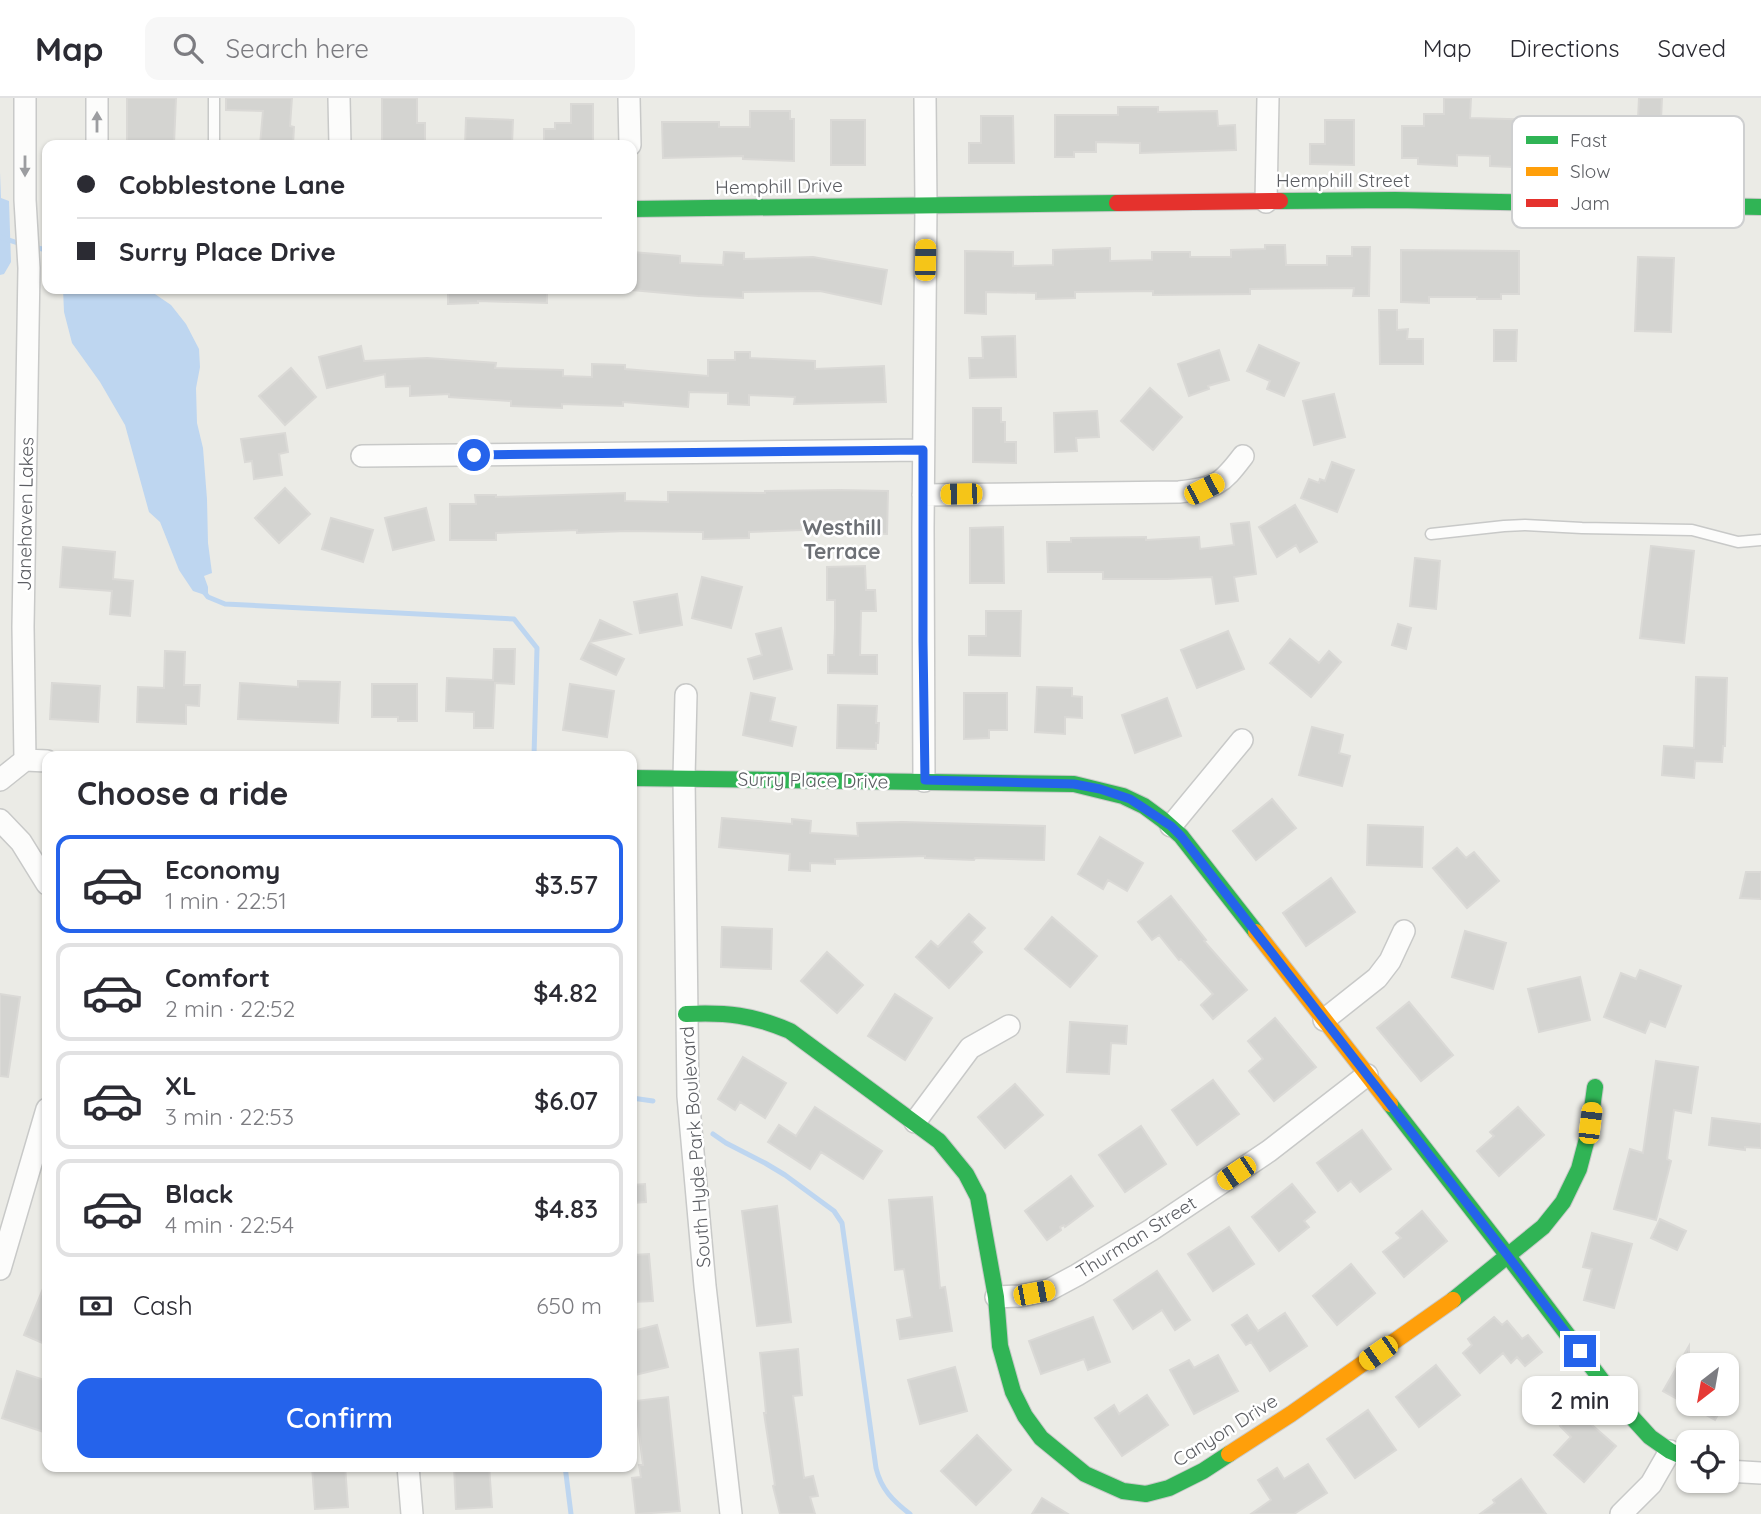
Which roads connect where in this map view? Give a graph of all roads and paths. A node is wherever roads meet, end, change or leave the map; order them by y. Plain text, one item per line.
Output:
1 (25, 98) edge
2 (97, 98) edge
3 (214, 98) edge
4 (340, 98) edge
5 (629, 98) edge
6 (925, 98) edge
7 (1268, 98) edge
8 (97, 140) edge
9 (214, 140) edge
10 (340, 140) edge
11 (629, 140) edge
12 (1266, 202) junction
13 (1512, 202) edge
14 (926, 205) junction
15 (637, 209) edge
16 (35, 250) edge
17 (923, 450) junction
18 (362, 456) dead end
19 (1243, 456) dead end
20 (923, 495) junction
21 (1431, 534) dead end
22 (1761, 540) edge
23 (686, 695) dead end
24 (1242, 740) dead end
25 (25, 760) junction
26 (42, 761) edge
27 (637, 778) edge
28 (684, 778) junction
29 (0, 780) edge
30 (925, 780) junction
31 (0, 821) edge
32 (1171, 826) junction
33 (42, 876) edge
34 (1404, 931) dead end
35 (686, 1014) junction
36 (1324, 1020) junction
37 (1009, 1026) dead end
38 (1367, 1075) junction
39 (1595, 1087) dead end
40 (915, 1122) junction
41 (42, 1125) edge
42 (4, 1246) edge
43 (1508, 1256) junction
44 (0, 1269) edge
45 (996, 1297) junction
46 (1676, 1453) edge
47 (1676, 1458) edge
48 (408, 1472) edge
49 (1739, 1472) edge
50 (1761, 1473) edge
51 (412, 1514) edge
52 (731, 1514) edge
53 (1621, 1514) edge

1 -> 16 street, Janehaven Lakes
8 -> 2 street
3 - 9 lane
4 - 10 street
5 - 11 street
6 - 14 street
7 - 12 street
12 - 13 street, Hemphill Street
12 - 14 street, Hemphill Street
14 - 15 street, Hemphill Drive
14 - 17 street
16 - 25 street, Janehaven Lakes
17 - 18 street
17 - 20 street
19 - 20 street
20 - 30 street
21 - 22 lane
23 - 28 street, South Hyde Park Boulevard
24 - 32 street
25 - 26 street
25 - 29 street
27 - 28 street, Surry Place Drive
28 - 30 street, Surry Place Drive
28 - 35 street, South Hyde Park Boulevard
30 - 32 street, Surry Place Drive
31 - 33 street
32 - 36 street, Surry Place Drive
34 - 36 street
35 - 40 street, Canyon Drive
35 - 52 street, South Hyde Park Boulevard
36 - 38 street, Surry Place Drive
37 - 40 street
38 - 43 street, Surry Place Drive
38 - 45 street, Thurman Street
39 - 43 street, Canyon Drive
40 - 45 street, Canyon Drive
41 - 42 street
42 - 44 street
43 - 45 street, Canyon Drive
43 - 46 street, Surry Place Drive
47 - 53 street
48 - 51 street
49 - 50 street

